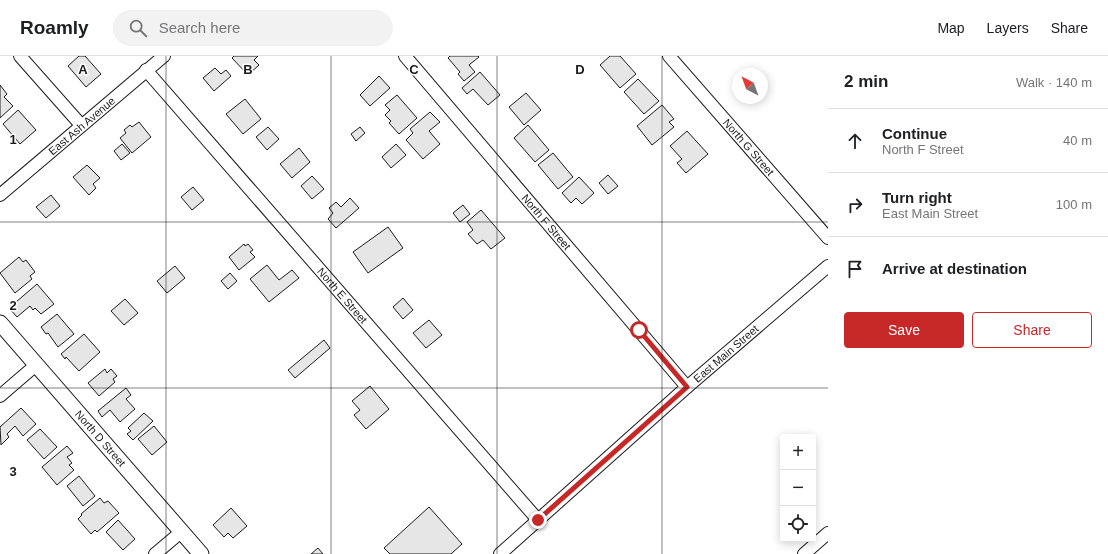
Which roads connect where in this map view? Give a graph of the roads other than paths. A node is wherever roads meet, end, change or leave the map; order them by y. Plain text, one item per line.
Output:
1 (20, 56) edge
2 (164, 56) edge
3 (405, 56) edge
4 (669, 56) edge
5 (146, 70) junction
6 (81, 125) junction
7 (0, 195) edge
8 (828, 238) edge
9 (828, 266) edge
10 (0, 324) edge
11 (36, 364) junction
12 (687, 387) junction
13 (0, 396) edge
14 (538, 520) junction
15 (181, 532) junction
16 (828, 533) edge
17 (155, 554) edge
18 (200, 554) edge
19 (500, 554) edge
20 (804, 554) edge

1 - 6 street
2 - 5 street, East Ash Avenue
3 - 12 street, North F Street
4 - 8 street, North G Street
5 - 6 street, East Ash Avenue
5 - 14 street, North E Street
6 - 7 street, East Ash Avenue
9 - 12 street, East Main Street
10 - 11 street, North D Street
11 - 13 street
11 - 15 street, North D Street
12 - 14 street, East Main Street
14 - 19 street, East Main Street
15 - 17 street
15 - 18 street, North D Street
16 - 20 street

